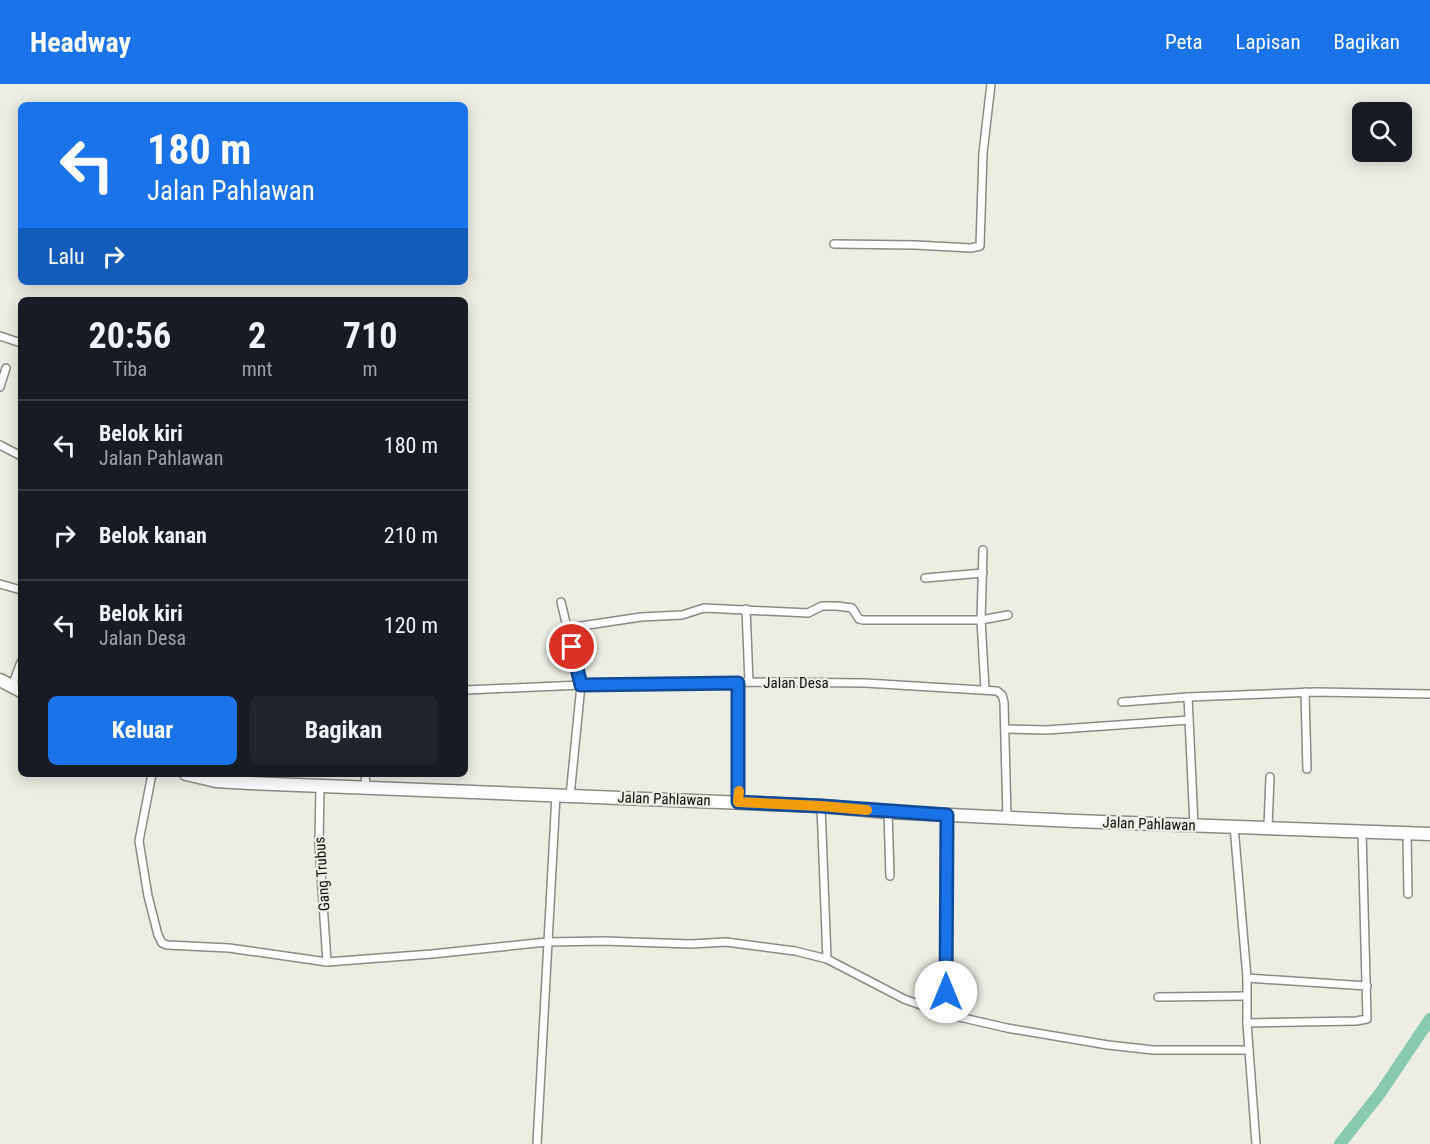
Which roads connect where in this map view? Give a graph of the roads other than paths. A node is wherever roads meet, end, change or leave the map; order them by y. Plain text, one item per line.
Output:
1 (991, 84) edge
2 (834, 244) dead end
3 (0, 336) edge
4 (18, 342) edge
5 (6, 368) dead end
6 (0, 387) edge
7 (0, 445) edge
8 (18, 454) edge
9 (983, 550) dead end
10 (983, 573) junction
11 (926, 578) dead end
12 (0, 584) edge
13 (18, 589) edge
14 (561, 602) dead end
15 (746, 609) junction
16 (1008, 615) dead end
17 (981, 620) junction
18 (568, 628) junction
19 (0, 680) edge
20 (749, 682) junction
21 (738, 683) junction
22 (581, 685) junction
23 (16, 689) edge
24 (985, 689) junction
25 (468, 690) edge
26 (1305, 692) junction
27 (1430, 694) edge
28 (1188, 697) junction
29 (1122, 702) dead end
30 (1189, 720) junction
31 (1005, 729) junction
32 (1307, 769) dead end
33 (151, 777) edge
34 (201, 777) edge
35 (365, 777) edge
36 (1270, 777) dead end
37 (320, 787) junction
38 (366, 788) junction
39 (556, 795) junction
40 (570, 796) junction
41 (738, 802) junction
42 (821, 806) junction
43 (888, 812) junction
44 (947, 815) junction
45 (1007, 817) junction
46 (1194, 825) junction
47 (1234, 826) junction
48 (1268, 827) junction
49 (1362, 831) junction
50 (1407, 834) junction
51 (1430, 834) edge
52 (890, 876) dead end
53 (1407, 894) dead end
54 (548, 942) junction
55 (827, 959) junction
56 (327, 962) junction
57 (1246, 978) junction
58 (1367, 986) junction
59 (1246, 996) junction
60 (1158, 997) dead end
61 (946, 1014) junction
62 (1247, 1023) junction
63 (1249, 1050) junction
64 (537, 1144) edge
65 (1256, 1144) edge

1 - 2 street
3 - 4 street
5 - 6 street
7 - 8 street
9 - 10 street
10 - 11 street
10 - 17 street
12 - 13 street
14 - 18 street
15 - 17 street
15 - 18 street
15 - 20 street
16 - 17 street
17 - 24 street
18 - 22 street
19 - 23 highway
20 - 21 street, Jalan Desa
20 - 24 street, Jalan Desa
21 - 22 street, Jalan Desa
21 - 41 street
22 - 25 street, Jalan Desa
22 - 40 street
24 - 31 street
26 - 27 street
26 - 28 street
26 - 32 street
28 - 29 street
28 - 30 street
30 - 31 street
30 - 46 street
31 - 45 street
33 - 56 street
34 - 37 highway, Jalan Pahlawan
35 - 38 street
36 - 48 street
37 - 38 highway, Jalan Pahlawan
37 - 56 street, Gang Trubus
38 - 39 highway, Jalan Pahlawan
39 - 40 highway, Jalan Pahlawan
39 - 54 street
40 - 41 highway, Jalan Pahlawan
41 - 42 highway, Jalan Pahlawan
42 - 43 highway, Jalan Pahlawan
42 - 55 street
43 - 44 highway, Jalan Pahlawan
43 - 52 street
44 - 45 highway, Jalan Pahlawan
44 - 61 street
45 - 46 highway, Jalan Pahlawan
46 - 47 highway, Jalan Pahlawan
47 - 48 highway, Jalan Pahlawan
47 - 57 street
48 - 49 highway, Jalan Pahlawan
49 - 50 highway, Jalan Pahlawan
49 - 58 street
50 - 51 highway, Jalan Pahlawan
50 - 53 street
54 - 55 street
54 - 56 street
54 - 64 street
55 - 61 street
57 - 58 street
57 - 59 street
58 - 62 street
59 - 60 street
59 - 62 street
61 - 63 street
62 - 63 street
63 - 65 street

